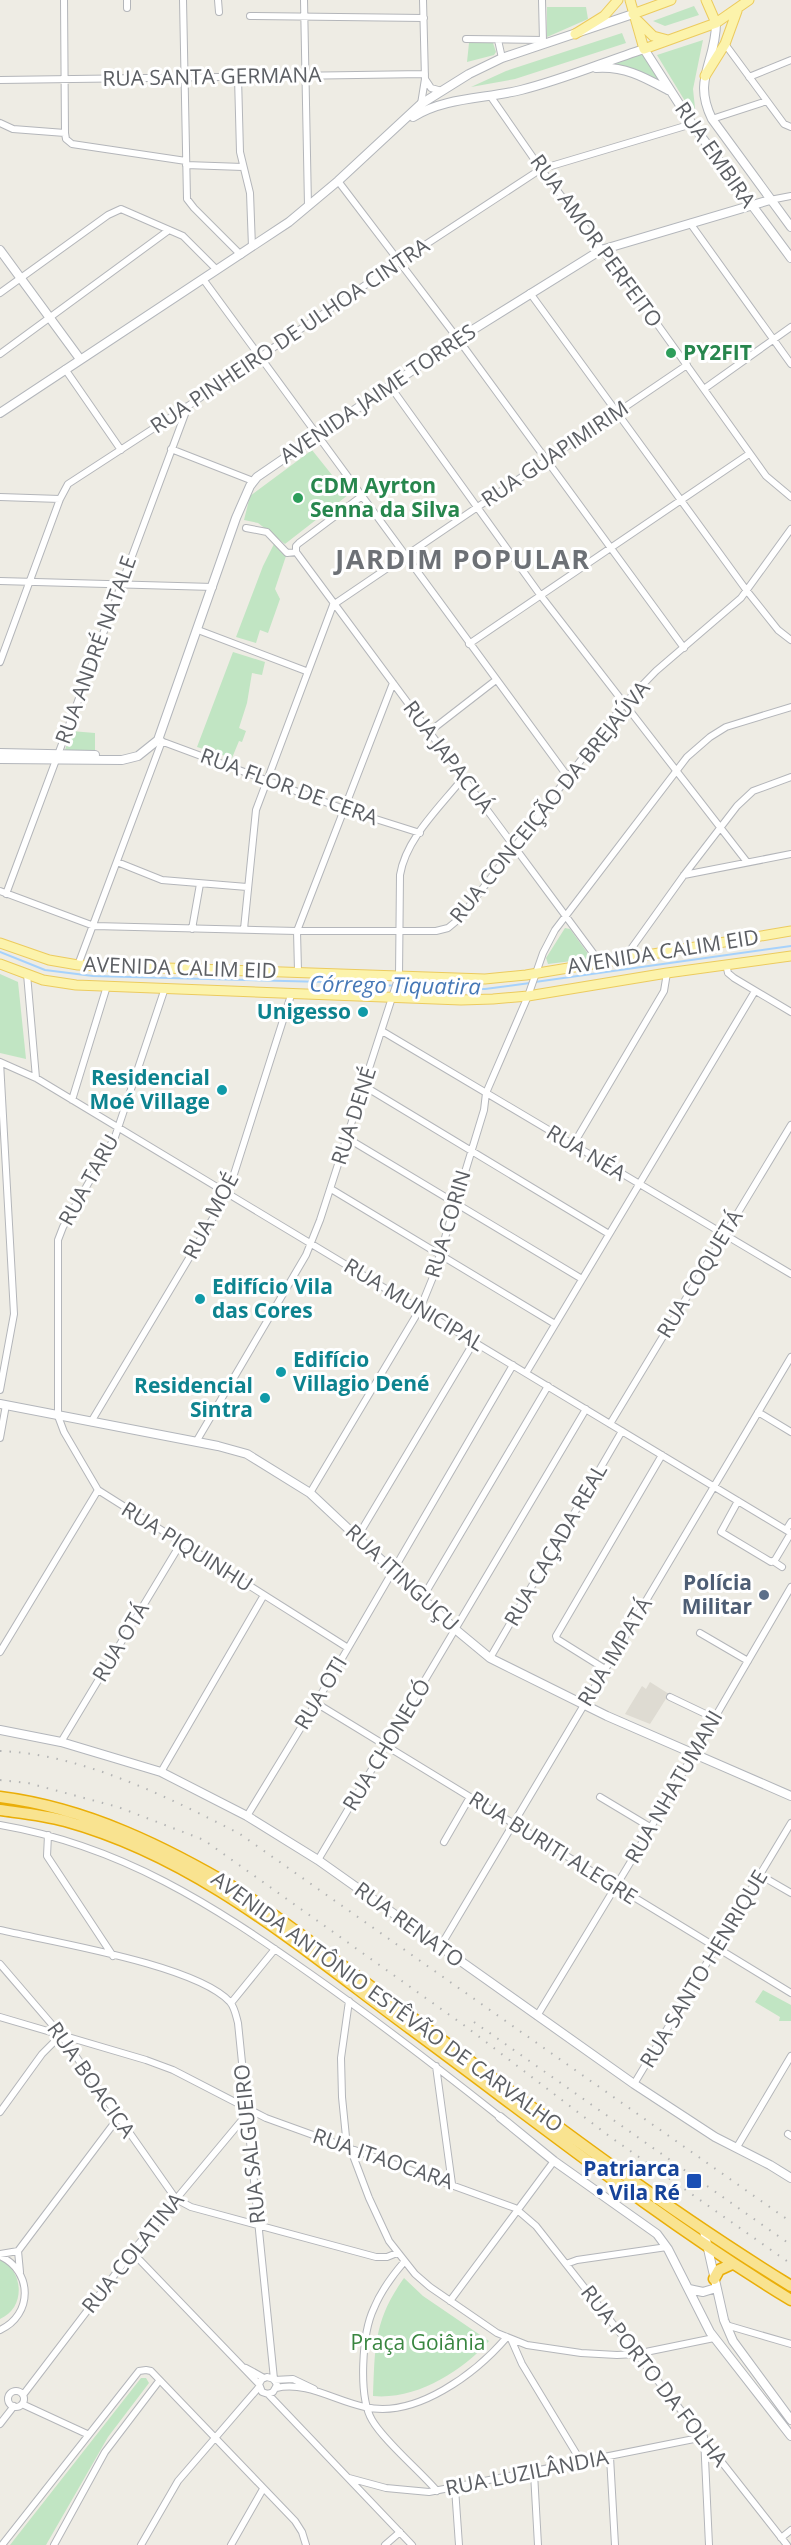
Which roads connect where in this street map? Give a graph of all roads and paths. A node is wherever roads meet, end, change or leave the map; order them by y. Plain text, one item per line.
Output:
1 (64, 0) edge
2 (127, 0) edge
3 (183, 0) edge
4 (218, 0) edge
5 (304, 0) edge
6 (423, 0) edge
7 (542, 0) edge
8 (618, 0) edge
9 (630, 0) edge
10 (671, 0) edge
11 (706, 0) edge
12 (748, 1) edge
13 (127, 8) dead end
14 (736, 11) junction
15 (219, 12) dead end
16 (633, 14) junction
17 (250, 16) dead end
18 (304, 17) junction
19 (424, 18) junction
20 (716, 23) junction
21 (575, 34) junction
22 (466, 39) dead end
23 (498, 40) junction
24 (670, 40) junction
25 (543, 42) junction
26 (725, 44) junction
27 (644, 49) junction
28 (502, 58) junction
29 (791, 60) edge
30 (581, 69) junction
31 (705, 76) junction
32 (185, 77) junction
33 (238, 77) junction
34 (306, 77) junction
35 (424, 77) junction
36 (749, 77) junction
37 (64, 79) junction
38 (0, 80) edge
39 (442, 91) junction
40 (670, 91) junction
41 (492, 96) junction
42 (768, 101) junction
43 (421, 104) junction
44 (712, 119) junction
45 (0, 123) edge
46 (402, 123) junction
47 (692, 124) junction
48 (791, 127) edge
49 (65, 133) junction
50 (186, 163) junction
51 (243, 167) junction
52 (541, 169) junction
53 (338, 181) junction
54 (791, 196) edge
55 (770, 200) junction
56 (751, 205) junction
57 (308, 207) junction
58 (690, 223) junction
59 (791, 227) edge
60 (170, 230) junction
61 (252, 247) junction
62 (0, 250) edge
63 (601, 250) junction
64 (241, 255) junction
65 (791, 258) edge
66 (399, 261) junction
67 (217, 270) junction
68 (21, 278) junction
69 (203, 279) junction
70 (0, 293) edge
71 (530, 293) junction
72 (51, 318) junction
73 (791, 327) edge
74 (458, 339) junction
75 (773, 339) junction
76 (0, 354) edge
77 (259, 355) junction
78 (80, 359) junction
79 (791, 364) edge
80 (687, 365) junction
81 (65, 369) junction
82 (390, 386) junction
83 (704, 389) junction
84 (188, 406) junction
85 (617, 412) junction
86 (0, 413) edge
87 (319, 435) junction
88 (171, 449) junction
89 (120, 450) junction
90 (749, 454) junction
91 (546, 460) junction
92 (253, 481) junction
93 (362, 496) junction
94 (0, 497) edge
95 (791, 497) edge
96 (60, 499) junction
97 (680, 501) junction
98 (477, 506) junction
99 (246, 528) dead end
100 (791, 529) edge
101 (611, 548) junction
102 (296, 552) junction
103 (405, 556) junction
104 (0, 581) edge
105 (29, 582) junction
106 (120, 584) junction
107 (213, 587) junction
108 (747, 591) junction
109 (541, 596) junction
110 (333, 605) junction
111 (198, 630) junction
112 (791, 640) edge
113 (470, 644) junction
114 (684, 648) junction
115 (0, 662) edge
116 (306, 671) junction
117 (496, 680) junction
118 (393, 683) junction
119 (624, 704) junction
120 (791, 707) edge
121 (429, 732) junction
122 (160, 741) junction
123 (0, 753) edge
124 (57, 757) junction
125 (0, 759) edge
126 (676, 769) junction
127 (567, 777) junction
128 (791, 777) edge
129 (463, 778) junction
130 (266, 779) junction
131 (345, 809) junction
132 (720, 826) junction
133 (420, 832) junction
134 (514, 845) junction
135 (791, 854) edge
136 (117, 862) junction
137 (747, 862) junction
138 (684, 875) junction
139 (200, 884) junction
140 (247, 887) junction
141 (3, 893) edge
142 (566, 914) junction
143 (94, 926) junction
144 (192, 929) junction
145 (244, 929) junction
146 (297, 931) junction
147 (400, 931) junction
148 (791, 931) edge
149 (1, 944) edge
150 (626, 956) junction
151 (791, 956) edge
152 (599, 962) junction
153 (0, 964) edge
154 (726, 964) junction
155 (78, 965) junction
156 (297, 971) junction
157 (667, 972) junction
158 (27, 974) junction
159 (535, 976) junction
160 (398, 979) junction
161 (107, 986) junction
162 (165, 988) junction
163 (755, 991) junction
164 (292, 992) junction
165 (529, 993) junction
166 (393, 994) junction
167 (791, 1012) edge
168 (382, 1031) junction
169 (0, 1062) edge
170 (0, 1069) edge
171 (18, 1069) junction
172 (36, 1078) junction
173 (364, 1086) junction
174 (486, 1094) junction
175 (72, 1100) junction
176 (791, 1125) edge
177 (119, 1128) junction
178 (347, 1138) junction
179 (573, 1144) junction
180 (471, 1150) junction
181 (640, 1185) junction
182 (331, 1189) junction
183 (228, 1193) junction
184 (455, 1202) junction
185 (609, 1234) junction
186 (723, 1235) junction
187 (312, 1244) junction
188 (439, 1254) junction
189 (791, 1274) edge
190 (582, 1279) junction
191 (420, 1309) junction
192 (555, 1324) junction
193 (474, 1342) junction
194 (791, 1357) edge
195 (513, 1365) junction
196 (784, 1368) junction
197 (791, 1372) edge
198 (526, 1373) junction
199 (548, 1386) junction
200 (0, 1390) edge
201 (3, 1405) edge
202 (586, 1409) junction
203 (758, 1412) junction
204 (58, 1416) junction
205 (92, 1422) junction
206 (610, 1424) junction
207 (622, 1431) junction
208 (791, 1432) edge
209 (0, 1438) edge
210 (196, 1442) junction
211 (662, 1455) junction
212 (714, 1486) junction
213 (98, 1490) junction
214 (310, 1493) junction
215 (738, 1501) junction
216 (791, 1522) edge
217 (714, 1525) dead end
218 (721, 1529) junction
219 (789, 1532) edge
220 (358, 1536) junction
221 (181, 1543) junction
222 (773, 1561) junction
223 (782, 1567) dead end
224 (394, 1569) junction
225 (791, 1587) edge
226 (264, 1595) junction
227 (423, 1597) junction
228 (455, 1629) junction
229 (700, 1633) dead end
230 (348, 1648) junction
231 (0, 1652) edge
232 (490, 1658) junction
233 (748, 1660) junction
234 (605, 1669) junction
235 (670, 1697) dead end
236 (316, 1703) junction
237 (584, 1705) junction
238 (714, 1718) junction
239 (0, 1730) edge
240 (61, 1742) junction
241 (387, 1746) junction
242 (693, 1753) junction
243 (161, 1772) junction
244 (791, 1796) edge
245 (0, 1797) edge
246 (470, 1797) junction
247 (600, 1797) dead end
248 (0, 1810) edge
249 (247, 1816) junction
250 (791, 1823) edge
251 (514, 1824) junction
252 (0, 1825) edge
253 (651, 1827) junction
254 (48, 1835) junction
255 (444, 1842) dead end
256 (318, 1860) junction
257 (760, 1875) junction
258 (616, 1886) junction
259 (791, 1893) edge
260 (0, 1930) edge
261 (440, 1947) junction
262 (716, 1948) junction
263 (275, 1949) junction
264 (113, 1956) junction
265 (0, 1965) edge
266 (791, 1993) edge
267 (349, 2001) junction
268 (231, 2003) junction
269 (537, 2016) junction
270 (0, 2017) edge
271 (61, 2035) junction
272 (791, 2056) edge
273 (436, 2066) junction
274 (634, 2084) junction
275 (0, 2112) edge
276 (247, 2112) junction
277 (500, 2117) joint
278 (118, 2118) junction
279 (737, 2147) junction
280 (349, 2148) junction
281 (554, 2161) junction
282 (791, 2178) edge
283 (452, 2184) junction
284 (176, 2199) junction
285 (518, 2210) junction
286 (258, 2225) junction
287 (704, 2231) junction
288 (667, 2247) junction
289 (708, 2247) junction
290 (18, 2251) junction
291 (132, 2252) junction
292 (397, 2253) junction
293 (0, 2255) edge
294 (404, 2262) junction
295 (566, 2264) junction
296 (732, 2264) junction
297 (20, 2272) junction
298 (715, 2283) junction
299 (791, 2286) edge
300 (689, 2289) junction
301 (791, 2300) edge
302 (450, 2301) junction
303 (726, 2325) junction
304 (0, 2330) edge
305 (509, 2338) junction
306 (714, 2338) junction
307 (733, 2341) junction
308 (791, 2344) edge
309 (636, 2354) junction
310 (238, 2363) junction
311 (270, 2378) junction
312 (159, 2381) junction
313 (259, 2386) junction
314 (276, 2389) junction
315 (316, 2391) junction
316 (266, 2394) junction
317 (0, 2395) edge
318 (23, 2395) junction
319 (9, 2398) junction
320 (22, 2404) junction
321 (14, 2406) junction
322 (281, 2406) junction
323 (244, 2407) junction
324 (366, 2408) junction
325 (791, 2420) edge
326 (0, 2424) edge
327 (87, 2434) junction
328 (791, 2436) edge
329 (704, 2437) junction
330 (214, 2438) junction
331 (610, 2457) junction
332 (582, 2463) junction
333 (704, 2463) junction
334 (726, 2466) junction
335 (534, 2473) junction
336 (349, 2478) junction
337 (263, 2488) junction
338 (455, 2488) junction
339 (437, 2491) junction
340 (791, 2530) edge
341 (400, 2532) junction
342 (781, 2538) junction
343 (2, 2545) edge
344 (54, 2545) edge
345 (141, 2545) edge
346 (231, 2545) edge
347 (306, 2545) edge
348 (385, 2545) edge
349 (412, 2545) edge
350 (459, 2545) edge
351 (538, 2545) edge
352 (615, 2545) edge
353 (709, 2545) edge
354 (787, 2545) edge

1 - 37 street
2 - 13 street
3 - 32 street
4 - 15 street
5 - 18 street
6 - 19 street
7 - 25 street
8 - 21 main road
9 - 16 main road
10 - 16 main road
11 - 20 main road
12 - 14 main road
14 - 20 main road
14 - 26 main road
16 - 21 main road
16 - 24 main road
16 - 27 main road
17 - 18 street
18 - 19 street
18 - 34 street
19 - 35 street
20 - 24 main road
20 - 31 main road, RUA EMBIRA
21 - 25 main road
22 - 23 street
23 - 25 street
23 - 28 street
24 - 27 main road
25 - 28 main road
26 - 31 main road
26 - 36 street
27 - 30 main road
27 - 40 main road, RUA EMBIRA
28 - 39 main road
29 - 36 street
30 - 40 main road
30 - 41 main road
31 - 44 main road, RUA EMBIRA
32 - 33 street, RUA SANTA GERMANA
32 - 37 street, RUA SANTA GERMANA
32 - 50 street
33 - 34 street, RUA SANTA GERMANA
33 - 51 street
34 - 35 street, RUA SANTA GERMANA
34 - 57 street
35 - 39 street
35 - 43 street
36 - 42 street
37 - 38 street, RUA SANTA GERMANA
37 - 49 street
39 - 43 main road
40 - 47 main road, RUA EMBIRA
41 - 46 main road
41 - 52 street, RUA AMOR PERFEITO
42 - 44 street
42 - 48 street
43 - 46 main road
44 - 55 main road, RUA EMBIRA
45 - 49 street
46 - 53 main road
47 - 52 street, RUA PINHEIRO DE ULHOA CINTRA
47 - 56 main road, RUA EMBIRA
49 - 50 street
50 - 51 street
50 - 64 street
51 - 61 street
52 - 63 street, RUA AMOR PERFEITO
52 - 66 street, RUA PINHEIRO DE ULHOA CINTRA
53 - 57 main road
53 - 66 street
54 - 55 street
55 - 56 main road, AVENIDA JAIME TORRES
55 - 59 main road, RUA EMBIRA
56 - 58 main road, AVENIDA JAIME TORRES
56 - 65 main road, RUA EMBIRA
57 - 61 main road
58 - 63 main road, AVENIDA JAIME TORRES
58 - 75 street
60 - 67 street
60 - 68 street
60 - 72 street
61 - 64 main road
62 - 68 main road
63 - 71 main road, AVENIDA JAIME TORRES
63 - 80 street, RUA AMOR PERFEITO
64 - 67 main road
66 - 74 street
66 - 77 street, RUA PINHEIRO DE ULHOA CINTRA
67 - 69 main road
68 - 70 street
68 - 72 main road
69 - 77 street
69 - 78 main road
71 - 74 main road, AVENIDA JAIME TORRES
71 - 85 street
72 - 76 street
72 - 78 main road
73 - 75 street
74 - 82 main road, AVENIDA JAIME TORRES
74 - 91 street
75 - 79 street
75 - 83 street
77 - 84 street, RUA PINHEIRO DE ULHOA CINTRA
77 - 87 street
78 - 81 main road
80 - 83 street, RUA AMOR PERFEITO
80 - 85 street, RUA GUAPIMIRIM
81 - 86 main road
81 - 89 street
82 - 87 main road, AVENIDA JAIME TORRES
82 - 98 street
83 - 90 street, RUA AMOR PERFEITO
84 - 88 street, RUA ANDRÉ NATALE
84 - 89 street, RUA PINHEIRO DE ULHOA CINTRA
85 - 91 street, RUA GUAPIMIRIM
85 - 97 street
87 - 92 main road, AVENIDA JAIME TORRES
87 - 93 street
88 - 92 street
88 - 106 street, RUA ANDRÉ NATALE
89 - 96 street, RUA PINHEIRO DE ULHOA CINTRA
90 - 95 street, RUA AMOR PERFEITO
90 - 97 street
91 - 98 street, RUA GUAPIMIRIM
91 - 101 street
92 - 107 main road
93 - 102 street
93 - 103 street
94 - 96 street
96 - 105 street, RUA PINHEIRO DE ULHOA CINTRA
97 - 101 street
97 - 108 street
98 - 103 street, RUA GUAPIMIRIM
98 - 109 street
99 - 102 street, RUA JAPACUÁ
100 - 108 street, RUA CONCEIÇÃO DA BREJAÚVA
101 - 109 street
101 - 114 street
102 - 110 street, RUA JAPACUÁ
103 - 110 street, RUA GUAPIMIRIM
103 - 113 street
104 - 105 street
105 - 106 street
105 - 115 street, RUA PINHEIRO DE ULHOA CINTRA
106 - 107 street
106 - 124 street, RUA ANDRÉ NATALE
107 - 111 main road
108 - 112 street
108 - 114 street, RUA CONCEIÇÃO DA BREJAÚVA
109 - 113 street
109 - 119 street
110 - 116 street
110 - 118 street, RUA JAPACUÁ
111 - 116 street
111 - 122 main road
113 - 117 street
114 - 119 street, RUA CONCEIÇÃO DA BREJAÚVA
116 - 130 street
117 - 121 street
117 - 127 street
118 - 121 street, RUA JAPACUÁ
118 - 131 street
119 - 126 street
119 - 127 street, RUA CONCEIÇÃO DA BREJAÚVA
120 - 126 street, RUA CORIN
121 - 129 street, RUA JAPACUÁ
122 - 124 main road
122 - 130 street, RUA FLOR DE CERA
122 - 136 street
123 - 124 main road
124 - 125 main road
124 - 141 street, RUA ANDRÉ NATALE
126 - 132 street
126 - 142 street, RUA CORIN
127 - 134 street, RUA CONCEIÇÃO DA BREJAÚVA
128 - 132 street
129 - 133 street, RUA DENÉ
129 - 134 street, RUA JAPACUÁ
130 - 131 street, RUA FLOR DE CERA
130 - 140 street
131 - 133 street, RUA FLOR DE CERA
131 - 146 street
132 - 137 street
132 - 138 street
133 - 147 street, RUA DENÉ
134 - 142 street, RUA JAPACUÁ
134 - 147 street, RUA CONCEIÇÃO DA BREJAÚVA
135 - 137 street
136 - 139 street
136 - 143 street
137 - 138 street
138 - 150 street
139 - 140 street
139 - 144 street
140 - 145 street
141 - 143 street, RUA CONCEIÇÃO DA BREJAÚVA
142 - 152 street, RUA JAPACUÁ
142 - 159 street, RUA CORIN
143 - 144 street, RUA CONCEIÇÃO DA BREJAÚVA
143 - 155 street
144 - 145 street, RUA CONCEIÇÃO DA BREJAÚVA
145 - 146 street, RUA CONCEIÇÃO DA BREJAÚVA
146 - 147 street, RUA CONCEIÇÃO DA BREJAÚVA
146 - 156 street
147 - 160 street, RUA DENÉ
148 - 150 main road, AVENIDA CALIM EID
149 - 155 main road, AVENIDA CALIM EID
150 - 152 main road, AVENIDA CALIM EID
151 - 154 main road, AVENIDA CALIM EID
152 - 159 main road, AVENIDA CALIM EID
153 - 158 main road, AVENIDA CALIM EID
154 - 157 main road, AVENIDA CALIM EID
154 - 163 street
155 - 156 main road, AVENIDA CALIM EID
156 - 160 main road, AVENIDA CALIM EID
157 - 165 main road, AVENIDA CALIM EID
157 - 179 street
158 - 161 main road, AVENIDA CALIM EID
158 - 172 street
159 - 160 main road, AVENIDA CALIM EID
159 - 165 street, RUA CORIN
160 - 166 street, RUA DENÉ
161 - 162 main road, AVENIDA CALIM EID
161 - 175 street
162 - 164 main road, AVENIDA CALIM EID
162 - 177 street, RUA TARU
163 - 167 street
163 - 181 street
164 - 166 main road, AVENIDA CALIM EID
164 - 183 street, RUA MOÉ
165 - 166 main road, AVENIDA CALIM EID
165 - 174 street, RUA CORIN
166 - 168 street, RUA DENÉ
168 - 173 street, RUA DENÉ
168 - 174 street, RUA NÉA
169 - 170 street
169 - 171 street, RUA MUNICIPAL
170 - 171 street
170 - 200 street
171 - 172 street, RUA MUNICIPAL
172 - 175 street, RUA MUNICIPAL
173 - 178 street, RUA DENÉ
173 - 180 street
174 - 179 street, RUA NÉA
174 - 180 street, RUA CORIN
175 - 177 street, RUA MUNICIPAL
176 - 186 street, RUA COQUETÁ
177 - 183 street, RUA MUNICIPAL
177 - 204 street, RUA TARU
178 - 182 street, RUA DENÉ
178 - 184 street
179 - 181 street, RUA NÉA
180 - 184 street, RUA CORIN
180 - 185 street
181 - 185 street
181 - 186 street, RUA NÉA
182 - 187 street, RUA DENÉ
182 - 188 street
183 - 187 street, RUA MUNICIPAL
183 - 205 street, RUA MOÉ
184 - 188 street, RUA CORIN
184 - 190 street
185 - 190 street
186 - 189 street, RUA NÉA
186 - 206 street, RUA COQUETÁ
187 - 191 street, RUA MUNICIPAL
187 - 210 street, RUA DENÉ
188 - 191 street, RUA CORIN
188 - 192 street
190 - 192 street
191 - 193 street, RUA MUNICIPAL
191 - 214 street, RUA CORIN
192 - 198 street
193 - 195 street, RUA MUNICIPAL
193 - 220 street
194 - 196 street, RUA IMPATÁ
195 - 198 street, RUA MUNICIPAL
195 - 224 street, RUA OTI
196 - 197 street
196 - 203 street, RUA IMPATÁ
198 - 199 street, RUA MUNICIPAL
199 - 202 street, RUA MUNICIPAL
199 - 227 street
201 - 204 main road, RUA ITINGUÇU
201 - 209 street
202 - 206 street, RUA MUNICIPAL
202 - 228 street, RUA CHONECÓ
203 - 208 street
203 - 212 street, RUA IMPATÁ
204 - 205 main road, RUA ITINGUÇU
204 - 213 street, RUA PIQUINHU
205 - 210 main road, RUA ITINGUÇU
206 - 207 street, RUA MUNICIPAL
207 - 211 street, RUA MUNICIPAL
207 - 232 street, RUA CAÇADA REAL
210 - 214 main road, RUA ITINGUÇU
211 - 212 street, RUA MUNICIPAL
211 - 234 street
212 - 215 street, RUA MUNICIPAL
212 - 234 street, RUA IMPATÁ
213 - 221 street, RUA PIQUINHU
213 - 231 street
214 - 220 main road, RUA ITINGUÇU
215 - 218 street
215 - 219 street, RUA MUNICIPAL
216 - 219 street
217 - 218 street
218 - 222 street
219 - 222 street
220 - 224 main road, RUA ITINGUÇU
221 - 226 street, RUA PIQUINHU
221 - 240 street, RUA OTÁ
222 - 223 street
224 - 227 main road, RUA ITINGUÇU
224 - 230 street, RUA OTI
225 - 233 street, RUA NHATUMANI
226 - 230 street, RUA PIQUINHU
226 - 243 street
227 - 228 main road, RUA ITINGUÇU
228 - 232 main road, RUA ITINGUÇU
228 - 241 street, RUA CHONECÓ
229 - 233 street
230 - 236 street, RUA OTI
232 - 237 main road, RUA ITINGUÇU
233 - 238 street, RUA NHATUMANI
234 - 237 street, RUA IMPATÁ
235 - 238 street
236 - 241 street, RUA BURITI ALEGRE
236 - 249 street, RUA OTI
237 - 242 main road, RUA ITINGUÇU
237 - 251 street, RUA IMPATÁ
238 - 242 street, RUA NHATUMANI
239 - 240 main road, RUA RENATO
240 - 243 main road, RUA RENATO
241 - 246 street, RUA BURITI ALEGRE
241 - 256 street, RUA CHONECÓ
242 - 244 main road, RUA ITINGUÇU
242 - 253 street, RUA NHATUMANI
243 - 249 main road, RUA RENATO
245 - 287 highway, AVENIDA ANTÔNIO ESTÊVÃO DE CARVALHO
246 - 251 street, RUA BURITI ALEGRE
246 - 255 street
247 - 253 street
248 - 289 highway, AVENIDA ANTÔNIO ESTÊVÃO DE CARVALHO
249 - 256 main road, RUA RENATO
250 - 257 street, RUA SANTO HENRIQUE
251 - 258 street, RUA BURITI ALEGRE
251 - 261 street, RUA IMPATÁ
252 - 254 street, AVENIDA ANTÔNIO ESTÊVÃO DE CARVALHO
253 - 258 street, RUA NHATUMANI
254 - 263 street, AVENIDA ANTÔNIO ESTÊVÃO DE CARVALHO
254 - 264 street
256 - 261 main road, RUA RENATO
257 - 259 street
257 - 262 street, RUA SANTO HENRIQUE
258 - 262 street, RUA BURITI ALEGRE
258 - 269 street, RUA NHATUMANI
260 - 264 street
261 - 269 main road, RUA RENATO
262 - 266 street, RUA BURITI ALEGRE
262 - 274 street, RUA SANTO HENRIQUE
263 - 267 street, AVENIDA ANTÔNIO ESTÊVÃO DE CARVALHO
263 - 268 street
264 - 268 street
265 - 271 street, RUA BOACICA
267 - 273 street, AVENIDA ANTÔNIO ESTÊVÃO DE CARVALHO
267 - 280 street
268 - 276 street, RUA SALGUEIRO
269 - 274 main road, RUA RENATO
270 - 271 street, RUA ITAOCARA
271 - 275 street
271 - 276 street, RUA ITAOCARA
271 - 278 street, RUA BOACICA
272 - 279 street
273 - 277 street, AVENIDA ANTÔNIO ESTÊVÃO DE CARVALHO
273 - 283 street
274 - 279 main road, RUA RENATO
276 - 280 street, RUA ITAOCARA
276 - 284 street, RUA COLATINA
276 - 286 street, RUA SALGUEIRO
277 - 281 main road, AVENIDA ANTÔNIO ESTÊVÃO DE CARVALHO
278 - 284 street, RUA BOACICA
278 - 290 street
279 - 282 main road, RUA RENATO
280 - 283 street, RUA ITAOCARA
280 - 292 street
281 - 285 street
281 - 288 main road, AVENIDA ANTÔNIO ESTÊVÃO DE CARVALHO
283 - 285 street, RUA ITAOCARA
284 - 286 street
284 - 291 street, RUA COLATINA
285 - 295 street, RUA PORTO DA FOLHA
285 - 302 street
286 - 292 street
286 - 311 street, RUA SALGUEIRO
287 - 289 main road
287 - 299 highway, AVENIDA ANTÔNIO ESTÊVÃO DE CARVALHO
288 - 295 street
288 - 300 main road, AVENIDA ANTÔNIO ESTÊVÃO DE CARVALHO
289 - 296 highway, AVENIDA ANTÔNIO ESTÊVÃO DE CARVALHO
289 - 298 main road
290 - 293 street
290 - 297 street
291 - 310 street
291 - 318 street, RUA COLATINA
292 - 294 street
293 - 297 street
294 - 302 street
294 - 324 street
295 - 309 street, RUA PORTO DA FOLHA
296 - 298 highway
296 - 301 highway, AVENIDA ANTÔNIO ESTÊVÃO DE CARVALHO
297 - 304 street
298 - 300 main road
298 - 303 main road
300 - 306 main road, AVENIDA ANTÔNIO ESTÊVÃO DE CARVALHO
302 - 305 street
303 - 307 main road
303 - 308 street
305 - 309 street
305 - 324 street
305 - 332 street
306 - 307 main road
306 - 309 street
306 - 328 main road, AVENIDA ANTÔNIO ESTÊVÃO DE CARVALHO
307 - 325 main road
309 - 329 street, RUA PORTO DA FOLHA
310 - 311 street
310 - 313 street
311 - 313 street
311 - 314 street, RUA SALGUEIRO
311 - 315 street
312 - 327 street
312 - 330 street
312 - 344 street
313 - 316 street
313 - 323 street
314 - 315 street
314 - 316 street
314 - 322 street, RUA SALGUEIRO
315 - 324 street
316 - 322 street
316 - 323 street
317 - 319 street
318 - 319 street
318 - 320 street
319 - 321 street
320 - 321 street
320 - 327 street
321 - 326 street
322 - 336 street
323 - 330 street
324 - 339 street
327 - 343 street
329 - 331 street, RUA LUZILÂNDIA
329 - 333 street
329 - 334 street, RUA PORTO DA FOLHA
330 - 337 street
330 - 345 street
331 - 332 street, RUA LUZILÂNDIA
331 - 352 street
332 - 335 street, RUA LUZILÂNDIA
333 - 334 street
333 - 353 street
334 - 342 street, RUA PORTO DA FOLHA
335 - 338 street, RUA LUZILÂNDIA
335 - 351 street
336 - 339 street, RUA LUZILÂNDIA
336 - 341 street
337 - 346 street
337 - 347 street
338 - 339 street, RUA LUZILÂNDIA
338 - 350 street
340 - 342 street
341 - 348 street
341 - 349 street
342 - 354 street, RUA PORTO DA FOLHA

